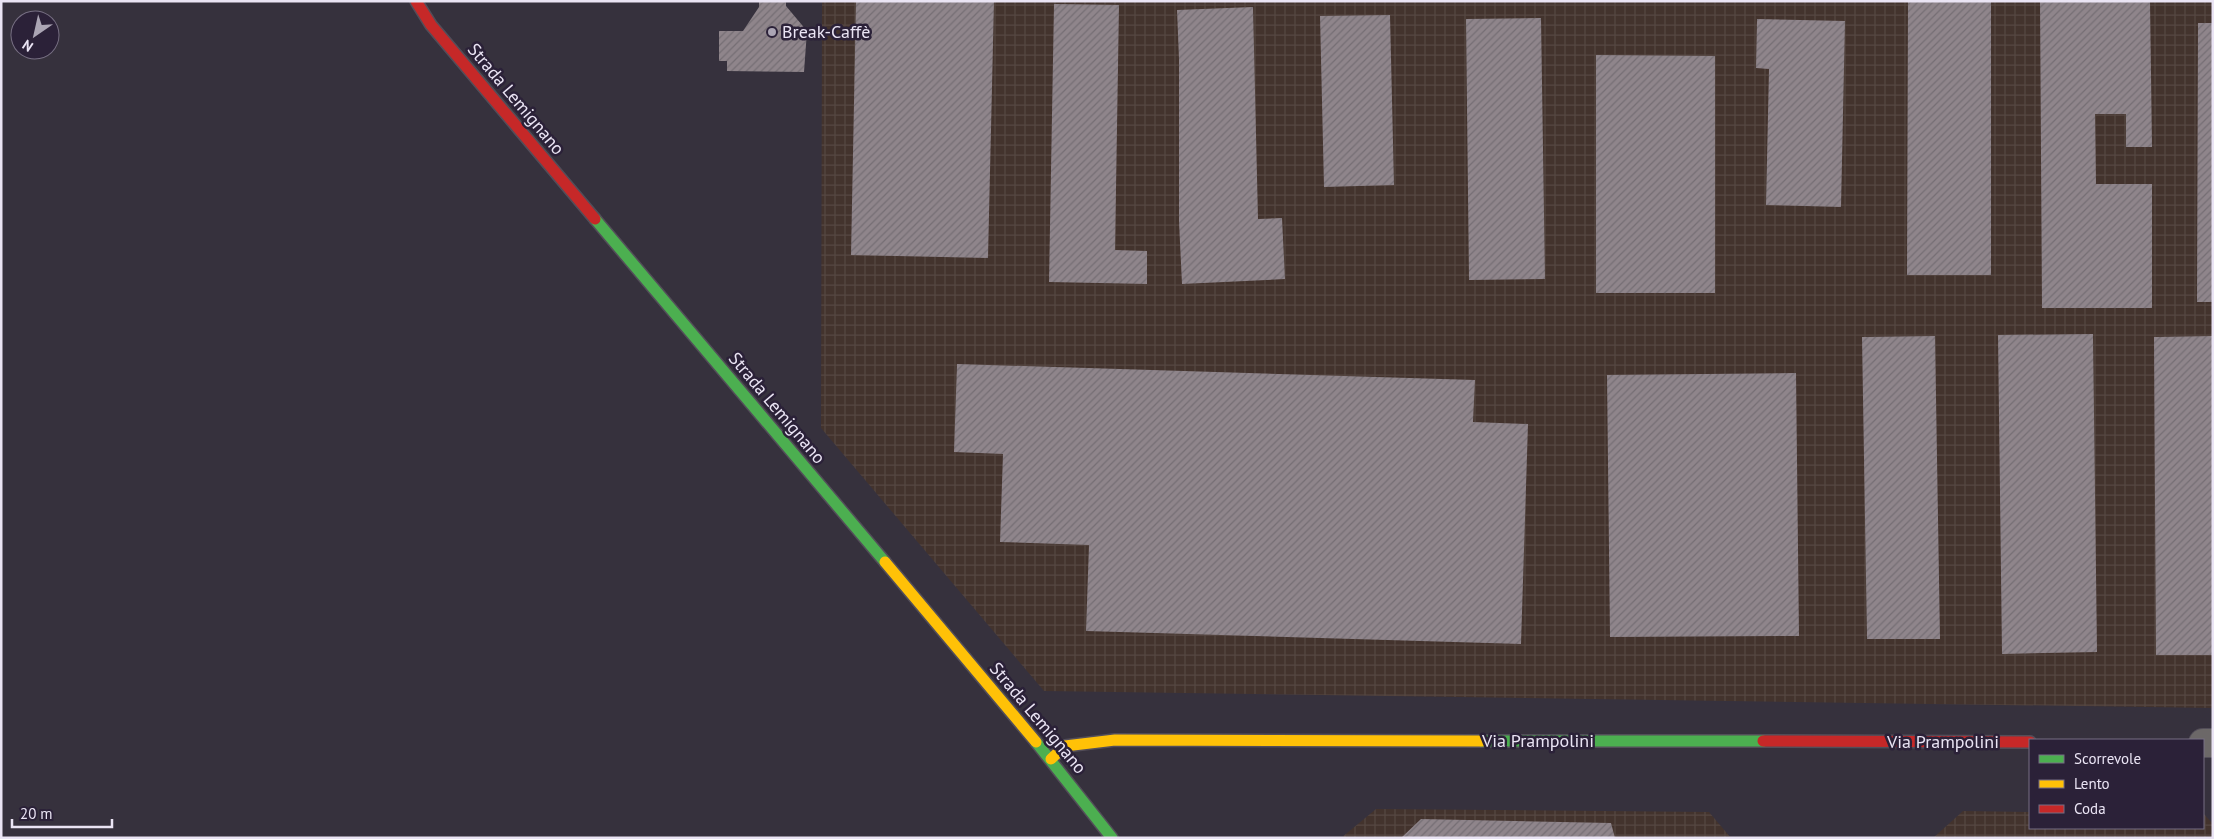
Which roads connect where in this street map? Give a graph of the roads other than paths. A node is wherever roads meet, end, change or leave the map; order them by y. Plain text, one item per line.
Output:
1 (416, 1) edge
2 (2029, 742) edge
3 (1050, 759) junction
4 (1112, 838) edge

1 - 3 street, Strada Lemignano
2 - 3 street, Via Prampolini
3 - 4 street, Strada Lemignano

